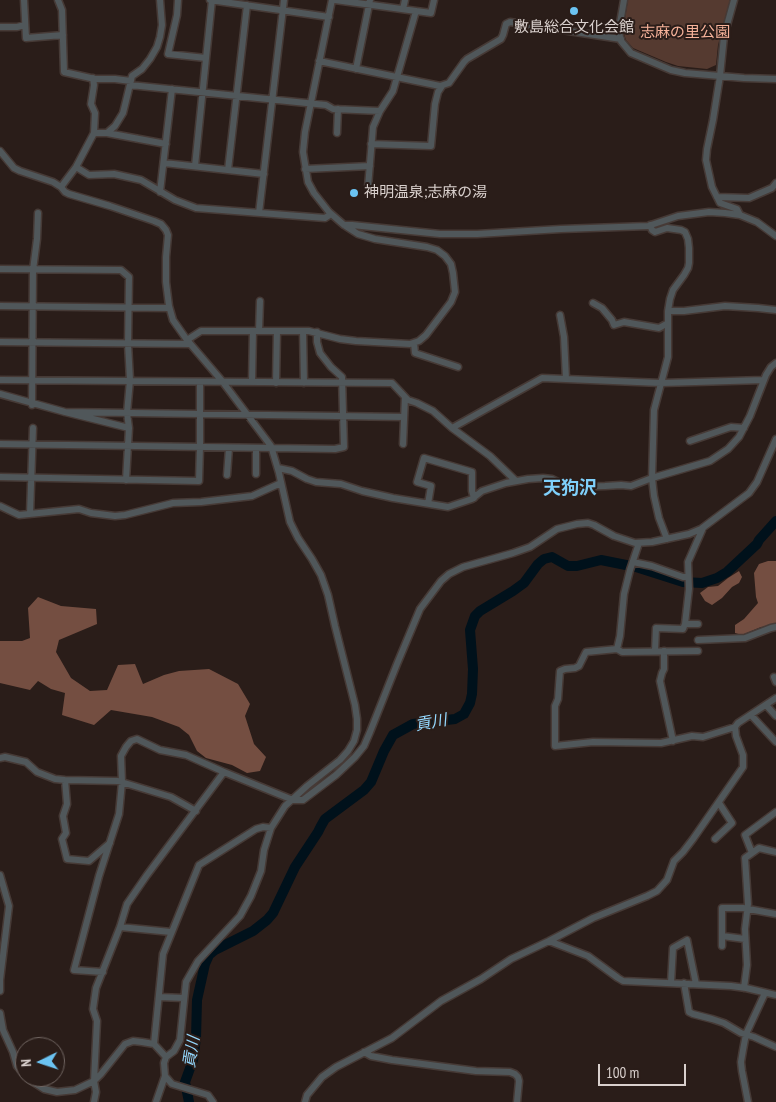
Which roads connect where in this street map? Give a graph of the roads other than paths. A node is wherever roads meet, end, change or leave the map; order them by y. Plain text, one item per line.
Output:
1 (24, 0) edge
2 (58, 0) edge
3 (160, 0) edge
4 (178, 0) edge
5 (210, 0) edge
6 (284, 0) edge
7 (333, 0) edge
8 (404, 0) edge
9 (434, 0) edge
10 (624, 0) edge
11 (734, 0) edge
12 (370, 2) edge
13 (247, 5) junction
14 (403, 9) junction
15 (283, 10) junction
16 (416, 11) junction
17 (329, 16) junction
18 (25, 25) junction
19 (0, 26) edge
20 (63, 35) junction
21 (620, 39) junction
22 (206, 58) junction
23 (319, 61) junction
24 (356, 68) junction
25 (720, 76) junction
26 (397, 77) junction
27 (93, 78) junction
28 (776, 79) edge
29 (130, 83) junction
30 (442, 86) junction
31 (172, 89) junction
32 (202, 92) junction
33 (237, 96) junction
34 (272, 100) junction
35 (311, 104) junction
36 (338, 109) junction
37 (380, 111) junction
38 (337, 132) dead end
39 (94, 133) junction
40 (107, 133) junction
41 (166, 144) junction
42 (371, 144) junction
43 (0, 151) edge
44 (164, 163) junction
45 (194, 166) junction
46 (370, 166) junction
47 (76, 167) junction
48 (305, 168) junction
49 (228, 170) junction
50 (264, 174) junction
51 (775, 185) edge
52 (61, 187) junction
53 (368, 187) dead end
54 (160, 192) junction
55 (717, 197) junction
56 (38, 213) dead end
57 (259, 213) junction
58 (331, 214) junction
59 (740, 215) junction
60 (344, 225) junction
61 (650, 225) junction
62 (776, 236) edge
63 (0, 269) edge
64 (33, 270) junction
65 (260, 301) dead end
66 (593, 303) dead end
67 (0, 306) edge
68 (33, 307) junction
69 (129, 307) junction
70 (169, 308) junction
71 (776, 310) edge
72 (668, 311) junction
73 (560, 315) dead end
74 (668, 323) junction
75 (256, 331) junction
76 (277, 331) junction
77 (303, 331) junction
78 (317, 332) junction
79 (0, 342) edge
80 (188, 342) junction
81 (32, 343) junction
82 (414, 343) junction
83 (128, 344) junction
84 (776, 363) edge
85 (458, 367) dead end
86 (566, 379) junction
87 (0, 380) edge
88 (32, 380) junction
89 (130, 380) junction
90 (764, 380) junction
91 (222, 381) junction
92 (200, 382) junction
93 (252, 382) junction
94 (276, 383) junction
95 (304, 383) junction
96 (343, 383) junction
97 (661, 383) junction
98 (0, 394) edge
99 (405, 397) junction
100 (32, 404) junction
101 (65, 412) junction
102 (127, 413) junction
103 (200, 414) junction
104 (248, 415) junction
105 (343, 416) junction
106 (404, 416) junction
107 (33, 428) dead end
108 (129, 428) junction
109 (452, 428) junction
110 (744, 428) junction
111 (776, 439) edge
112 (690, 441) dead end
113 (0, 444) edge
114 (403, 444) dead end
115 (32, 445) junction
116 (127, 446) junction
117 (200, 447) junction
118 (229, 448) junction
119 (256, 448) junction
120 (272, 448) junction
121 (278, 468) junction
122 (256, 474) dead end
123 (227, 475) dead end
124 (0, 478) edge
125 (31, 478) junction
126 (652, 478) junction
127 (126, 480) junction
128 (516, 482) junction
129 (281, 483) junction
130 (474, 498) junction
131 (428, 504) junction
132 (0, 506) edge
133 (30, 514) junction
134 (704, 526) junction
135 (668, 539) junction
136 (639, 543) junction
137 (633, 562) junction
138 (688, 578) junction
139 (685, 624) junction
140 (698, 624) dead end
141 (776, 627) edge
142 (698, 640) dead end
143 (617, 649) junction
144 (655, 651) junction
145 (664, 651) junction
146 (698, 651) dead end
147 (776, 698) edge
148 (766, 705) junction
149 (751, 715) junction
150 (776, 716) edge
151 (735, 727) junction
152 (673, 741) junction
153 (776, 742) edge
154 (0, 758) edge
155 (224, 772) junction
156 (65, 780) junction
157 (122, 782) junction
158 (293, 800) junction
159 (719, 803) junction
160 (196, 811) junction
161 (776, 812) edge
162 (271, 828) junction
163 (715, 839) dead end
164 (110, 842) junction
165 (776, 852) edge
166 (752, 853) junction
167 (0, 875) edge
168 (747, 909) junction
169 (776, 914) edge
170 (120, 928) junction
171 (172, 932) junction
172 (722, 936) junction
173 (745, 939) junction
174 (549, 942) junction
175 (722, 946) dead end
176 (103, 972) junction
177 (671, 983) junction
178 (684, 984) junction
179 (696, 984) junction
180 (744, 988) junction
181 (0, 991) edge
182 (765, 993) junction
183 (776, 995) edge
184 (159, 997) junction
185 (184, 998) junction
186 (0, 1013) edge
187 (746, 1034) junction
188 (154, 1044) junction
189 (776, 1047) edge
190 (364, 1052) junction
191 (166, 1056) junction
192 (15, 1059) edge
193 (165, 1076) junction
194 (94, 1081) junction
195 (42, 1087) edge
196 (94, 1102) edge
197 (156, 1102) edge
198 (213, 1102) edge
199 (305, 1102) edge
200 (517, 1102) edge
201 (748, 1102) edge

1 - 18 street
2 - 20 street
3 - 29 street
4 - 22 street
5 - 13 street
5 - 22 street
6 - 15 street
7 - 12 street
7 - 17 street
8 - 14 street
9 - 16 street
10 - 21 street
11 - 25 street
12 - 14 street
12 - 24 street
13 - 15 street
13 - 33 street
14 - 16 street
15 - 17 street
15 - 34 street
16 - 26 street
17 - 23 street
18 - 19 street
18 - 20 street
20 - 27 street
21 - 25 street
21 - 30 street
22 - 32 street
23 - 24 street
23 - 35 street
24 - 26 street
25 - 28 street
25 - 55 street
26 - 30 street
26 - 37 street
27 - 29 street
27 - 39 street
29 - 31 street
29 - 40 street
30 - 42 street
31 - 32 street
31 - 41 street
32 - 33 street
32 - 45 street
33 - 34 street
33 - 49 street
34 - 35 street
34 - 50 street
35 - 36 street
35 - 48 street
36 - 37 street
36 - 38 street
37 - 42 street
39 - 40 street
39 - 47 street
40 - 41 street
41 - 44 street
42 - 46 street
43 - 52 street
44 - 45 street
44 - 54 street
45 - 49 street
46 - 48 street
46 - 53 street
47 - 52 street
47 - 54 street
48 - 58 street
49 - 50 street
50 - 57 street
51 - 55 street
52 - 70 street
54 - 57 street
55 - 59 street
56 - 64 street
57 - 58 street
58 - 60 street
59 - 61 street
59 - 62 street
60 - 61 street
60 - 82 street
61 - 72 street
63 - 64 street
64 - 68 street
64 - 69 street
65 - 75 street
66 - 74 street
67 - 68 street
68 - 69 street
68 - 81 street
69 - 70 street
69 - 83 street
70 - 80 street
71 - 72 street
72 - 74 street
73 - 86 street
74 - 97 street
75 - 76 street
75 - 80 street
75 - 93 street
76 - 77 street
76 - 94 street
77 - 78 street
77 - 95 street
78 - 82 street
78 - 96 street
79 - 81 street
80 - 83 street
80 - 91 street
81 - 83 street
81 - 88 street
82 - 85 street
83 - 89 street
84 - 90 street
86 - 97 street
86 - 109 street
87 - 88 street
88 - 89 street
88 - 100 street
89 - 92 street
89 - 102 street
90 - 97 street
90 - 110 street
91 - 92 street
91 - 93 street
91 - 104 street
92 - 103 street
93 - 94 street
94 - 95 street
95 - 96 street
96 - 99 street
96 - 105 street
97 - 126 street
98 - 100 street
99 - 106 street
99 - 109 street
100 - 101 street
101 - 102 street
101 - 108 street
102 - 103 street
102 - 108 street
103 - 104 street
103 - 117 street
104 - 105 street
104 - 120 street
105 - 106 street
105 - 120 street
106 - 114 street
107 - 115 street
108 - 116 street
109 - 128 street
110 - 112 street
110 - 126 street
111 - 134 street
113 - 115 street
115 - 116 street
115 - 125 street
116 - 117 street
116 - 127 street
117 - 118 street
117 - 127 street
118 - 119 street
118 - 123 street
119 - 120 street
119 - 122 street
120 - 121 street
121 - 129 street
121 - 131 street
124 - 125 street
125 - 127 street
125 - 133 street
126 - 128 street
126 - 135 street
128 - 130 street
129 - 133 street
129 - 158 street
130 - 131 street
130 - 131 street
132 - 133 street
134 - 135 street
134 - 138 street
135 - 136 street
136 - 137 street
136 - 158 street
137 - 138 street
137 - 143 street
138 - 139 street
139 - 140 street
139 - 144 street
141 - 142 street
143 - 144 street
143 - 152 street
144 - 145 street
145 - 146 street
145 - 152 street
147 - 148 street
148 - 149 street
148 - 150 street
149 - 151 street
149 - 153 street
151 - 152 street
151 - 159 street
154 - 156 street
155 - 157 street
155 - 158 street
155 - 160 street
156 - 157 street
156 - 164 street
157 - 160 street
157 - 164 street
158 - 162 street
159 - 163 street
159 - 174 street
160 - 170 street
161 - 166 street
162 - 171 street
162 - 185 street
164 - 176 street
165 - 166 street
166 - 168 street
167 - 181 street
168 - 169 street
168 - 172 street
168 - 173 street
170 - 171 street
170 - 176 street
171 - 184 street
172 - 173 street
172 - 175 street
173 - 180 street
174 - 177 street
174 - 190 street
176 - 194 street
177 - 178 street
177 - 179 street
178 - 179 street
178 - 187 street
179 - 180 street
180 - 182 street
182 - 183 street
182 - 187 street
184 - 185 street
184 - 188 street
185 - 191 street
186 - 192 street
187 - 189 street
187 - 201 street
188 - 191 street
188 - 194 street
190 - 199 street
190 - 200 street
191 - 193 street
193 - 197 street
193 - 198 street
194 - 195 street
194 - 196 street

